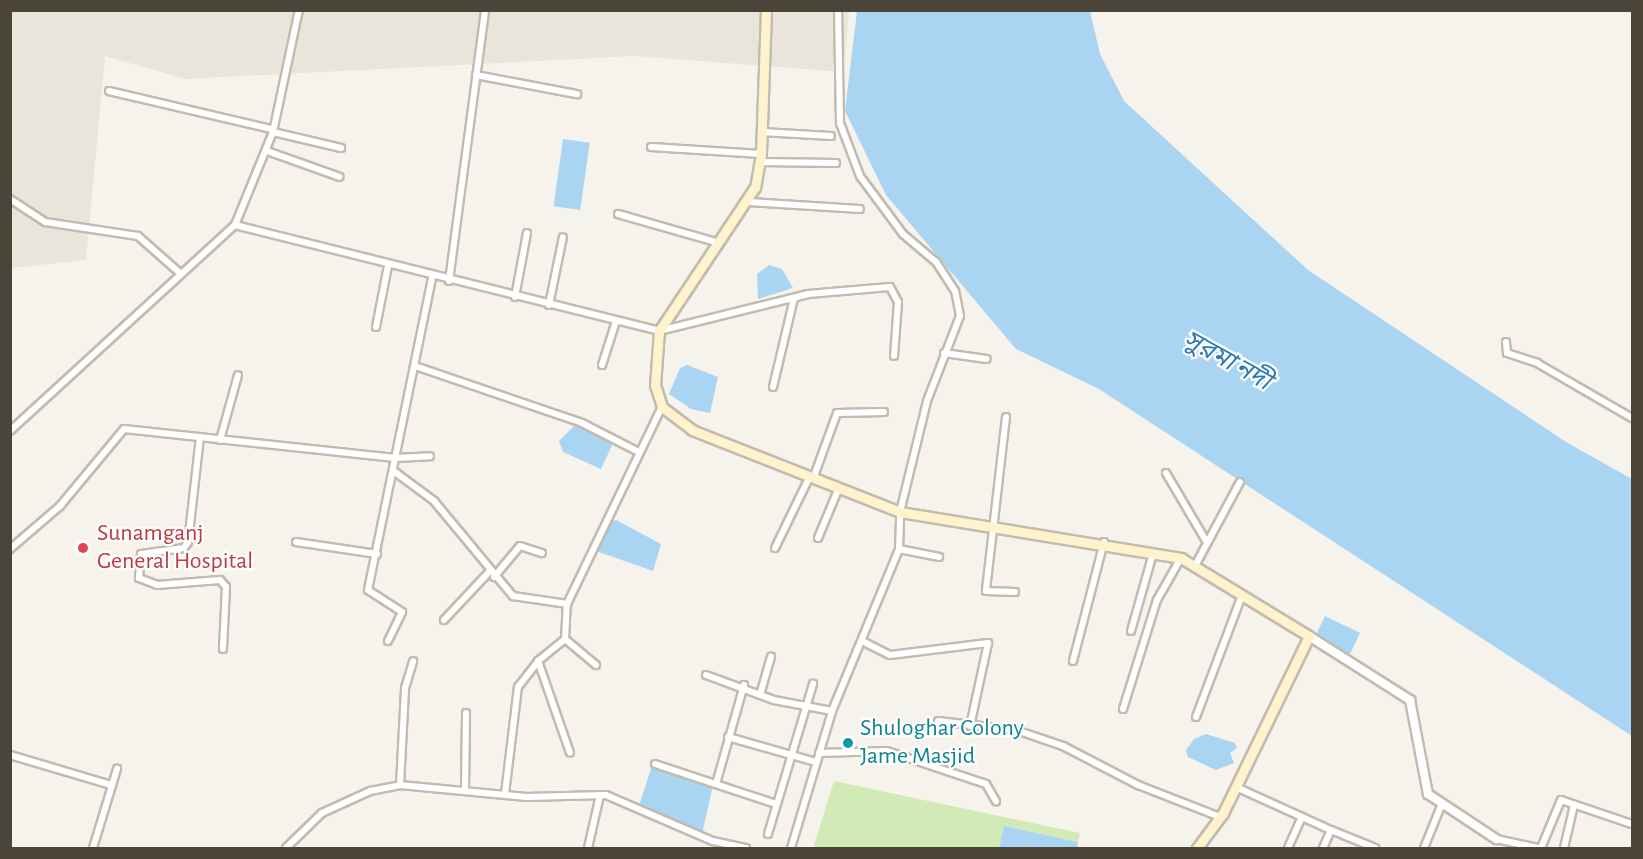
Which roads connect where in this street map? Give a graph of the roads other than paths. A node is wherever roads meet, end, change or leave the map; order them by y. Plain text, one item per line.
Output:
1 (299, 10) edge
2 (485, 10) edge
3 (766, 10) edge
4 (838, 10) edge
5 (477, 75) junction
6 (109, 91) dead end
7 (577, 94) dead end
8 (272, 131) junction
9 (762, 132) junction
10 (831, 136) dead end
11 (651, 147) dead end
12 (341, 148) dead end
13 (267, 151) junction
14 (761, 158) junction
15 (836, 164) dead end
16 (340, 177) dead end
17 (10, 199) edge
18 (749, 202) junction
19 (860, 209) dead end
20 (618, 214) dead end
21 (235, 225) junction
22 (527, 233) dead end
23 (563, 237) dead end
24 (720, 243) junction
25 (388, 266) junction
26 (181, 274) junction
27 (432, 278) junction
28 (449, 281) junction
29 (515, 297) junction
30 (794, 298) junction
31 (549, 305) junction
32 (616, 321) junction
33 (376, 327) dead end
34 (659, 331) junction
35 (1506, 342) dead end
36 (944, 353) junction
37 (894, 356) dead end
38 (987, 358) dead end
39 (602, 365) dead end
40 (415, 366) junction
41 (238, 375) dead end
42 (773, 387) dead end
43 (662, 407) junction
44 (884, 412) dead end
45 (1006, 417) dead end
46 (1632, 418) edge
47 (10, 432) edge
48 (200, 437) junction
49 (220, 440) junction
50 (639, 452) junction
51 (430, 456) dead end
52 (395, 458) junction
53 (396, 472) junction
54 (1166, 473) dead end
55 (811, 479) junction
56 (1240, 483) dead end
57 (838, 490) junction
58 (900, 512) junction
59 (991, 527) junction
60 (818, 538) dead end
61 (1206, 541) junction
62 (296, 542) dead end
63 (1104, 542) junction
64 (775, 548) dead end
65 (10, 549) edge
66 (899, 549) junction
67 (542, 553) dead end
68 (1153, 553) junction
69 (377, 554) junction
70 (939, 557) dead end
71 (1181, 558) junction
72 (1196, 564) junction
73 (492, 574) junction
74 (1015, 592) dead end
75 (1242, 595) junction
76 (567, 604) junction
77 (444, 620) dead end
78 (1131, 632) dead end
79 (1309, 636) junction
80 (565, 639) junction
81 (388, 641) dead end
82 (864, 642) junction
83 (223, 649) dead end
84 (771, 657) dead end
85 (413, 660) dead end
86 (538, 660) junction
87 (1073, 661) dead end
88 (596, 665) dead end
89 (706, 675) dead end
90 (813, 684) dead end
91 (744, 686) junction
92 (760, 695) junction
93 (807, 705) junction
94 (1123, 709) dead end
95 (832, 711) junction
96 (466, 712) dead end
97 (1196, 717) dead end
98 (938, 721) dead end
99 (970, 726) junction
100 (728, 737) junction
101 (570, 753) dead end
102 (819, 753) junction
103 (10, 755) edge
104 (792, 756) junction
105 (816, 762) junction
106 (655, 764) dead end
107 (117, 769) dead end
108 (716, 784) junction
109 (111, 785) junction
110 (400, 785) junction
111 (1236, 787) junction
112 (465, 788) junction
113 (505, 794) junction
114 (600, 795) junction
115 (996, 801) dead end
116 (776, 804) junction
117 (1574, 805) junction
118 (1441, 807) junction
119 (1220, 817) junction
120 (1302, 817) junction
121 (1632, 824) edge
122 (1331, 830) junction
123 (768, 834) dead end
124 (1501, 840) junction
125 (1541, 848) edge
126 (93, 849) edge
127 (286, 849) edge
128 (588, 849) edge
129 (746, 849) edge
130 (791, 849) edge
131 (1197, 849) edge
132 (1288, 849) edge
133 (1323, 849) edge
134 (1375, 849) edge
135 (1424, 849) edge
136 (1503, 849) edge
137 (1564, 849) edge

1 - 8 street
2 - 5 street
3 - 9 main road
4 - 36 street
5 - 7 street
5 - 28 street
6 - 8 street
8 - 12 street
8 - 13 street
9 - 10 street
9 - 14 main road
11 - 14 street
13 - 16 street
13 - 21 street
14 - 15 street
14 - 18 main road
17 - 26 street
18 - 19 street
18 - 24 main road
20 - 24 street
21 - 25 street
21 - 26 street
22 - 29 street
23 - 31 street
24 - 34 main road
25 - 27 street
25 - 33 street
26 - 47 street
27 - 28 street
27 - 40 street
28 - 29 street
29 - 31 street
30 - 34 street
30 - 37 street
30 - 42 street
31 - 32 street
32 - 34 street
32 - 39 street
34 - 43 main road
35 - 46 street
36 - 38 street
36 - 58 street
40 - 50 street
40 - 52 street
41 - 49 street
43 - 50 street
43 - 55 main road
44 - 55 street
45 - 59 street
48 - 49 street
48 - 65 street
48 - 83 street
49 - 52 street
50 - 76 street
51 - 52 street
52 - 53 street
53 - 69 street
53 - 73 street
54 - 61 street
55 - 57 main road
55 - 64 street
56 - 61 street
57 - 58 main road
57 - 60 street
58 - 59 main road
58 - 66 street
59 - 63 main road
59 - 74 street
61 - 72 street
62 - 69 street
63 - 68 main road
63 - 87 street
66 - 70 street
66 - 82 street
67 - 73 street
68 - 71 main road
68 - 78 street
69 - 81 street
71 - 72 main road
71 - 94 street
72 - 75 main road
73 - 76 street
73 - 77 street
75 - 79 main road
75 - 97 street
76 - 80 street
79 - 111 main road
79 - 118 street
80 - 86 street
80 - 88 street
82 - 95 street
82 - 99 street
84 - 92 street
85 - 110 street
86 - 101 street
86 - 113 street
89 - 91 street
90 - 93 street
91 - 92 street
91 - 100 street
92 - 93 street
93 - 95 street
93 - 104 street
95 - 102 street
96 - 112 street
98 - 99 street
99 - 119 street
100 - 104 street
100 - 108 street
102 - 105 street
102 - 115 street
103 - 109 street
104 - 105 street
104 - 116 street
105 - 130 street
106 - 108 street
107 - 109 street
108 - 116 street
109 - 126 street
110 - 112 street
110 - 127 street
111 - 119 main road
111 - 120 street
112 - 113 street
113 - 114 street
114 - 128 street
114 - 129 street
116 - 123 street
117 - 121 street
117 - 125 street
117 - 137 street
118 - 124 street
118 - 135 street
119 - 131 main road
120 - 122 street
120 - 132 street
122 - 133 street
122 - 134 street
124 - 125 street
124 - 136 street

